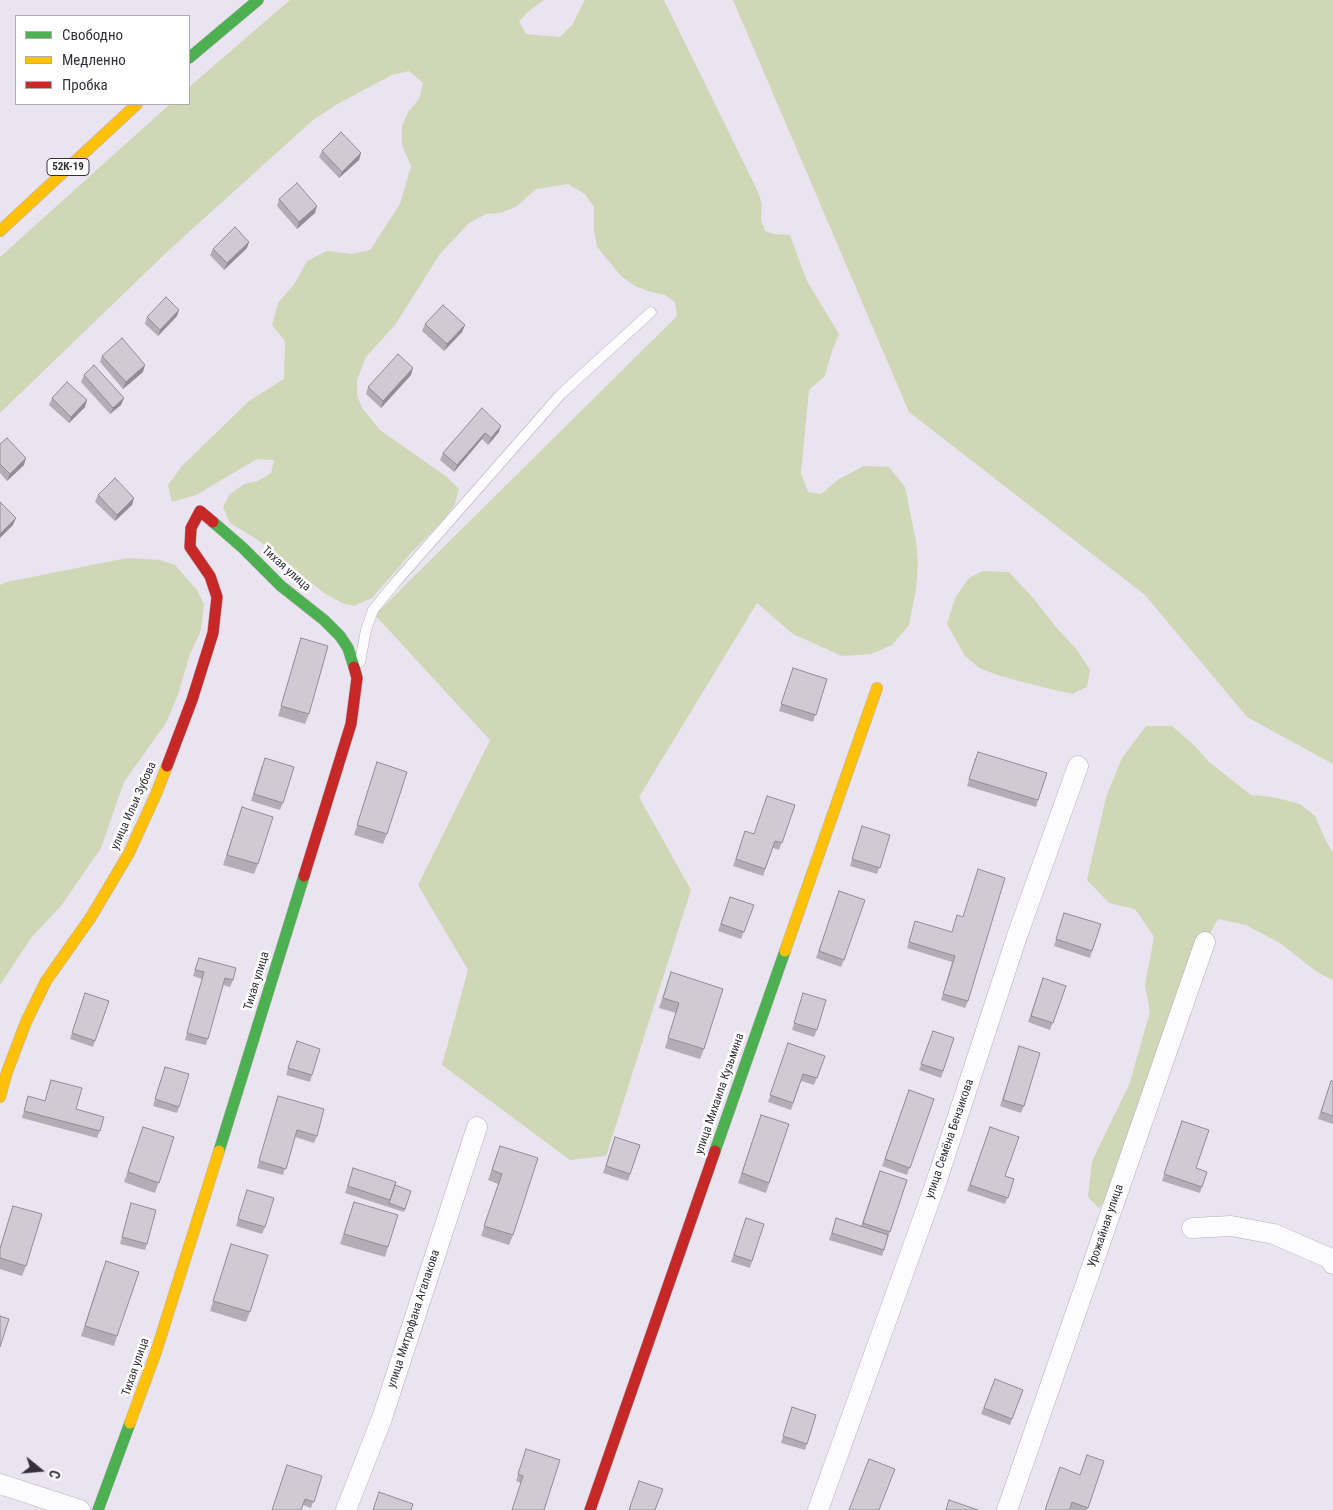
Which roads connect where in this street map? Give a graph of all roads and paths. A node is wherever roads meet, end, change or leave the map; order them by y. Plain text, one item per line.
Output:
1 (258, 0) edge
2 (190, 57) edge
3 (136, 105) edge
4 (0, 231) edge
5 (651, 312) dead end
6 (200, 511) joint
7 (357, 678) junction
8 (877, 688) dead end
9 (1078, 766) dead end
10 (1205, 942) dead end
11 (0, 1098) edge
12 (477, 1127) dead end
13 (1192, 1228) dead end
14 (1332, 1257) edge
15 (0, 1484) edge
16 (80, 1510) edge
17 (98, 1510) edge
18 (346, 1510) edge
19 (590, 1510) edge
20 (818, 1510) edge
21 (1007, 1510) edge

1 - 2 street
3 - 4 street, 52К-19
5 - 7 lane
6 - 7 street, Тихая улица
6 - 11 street, улица Ильи Зубова
7 - 17 street, Тихая улица
8 - 19 street, улица Михаила Кузьмина
9 - 20 street, улица Семёна Бензикова
10 - 21 street, Урожайная улица
12 - 18 street, улица Митрофана Агалакова
13 - 14 street
15 - 16 street

